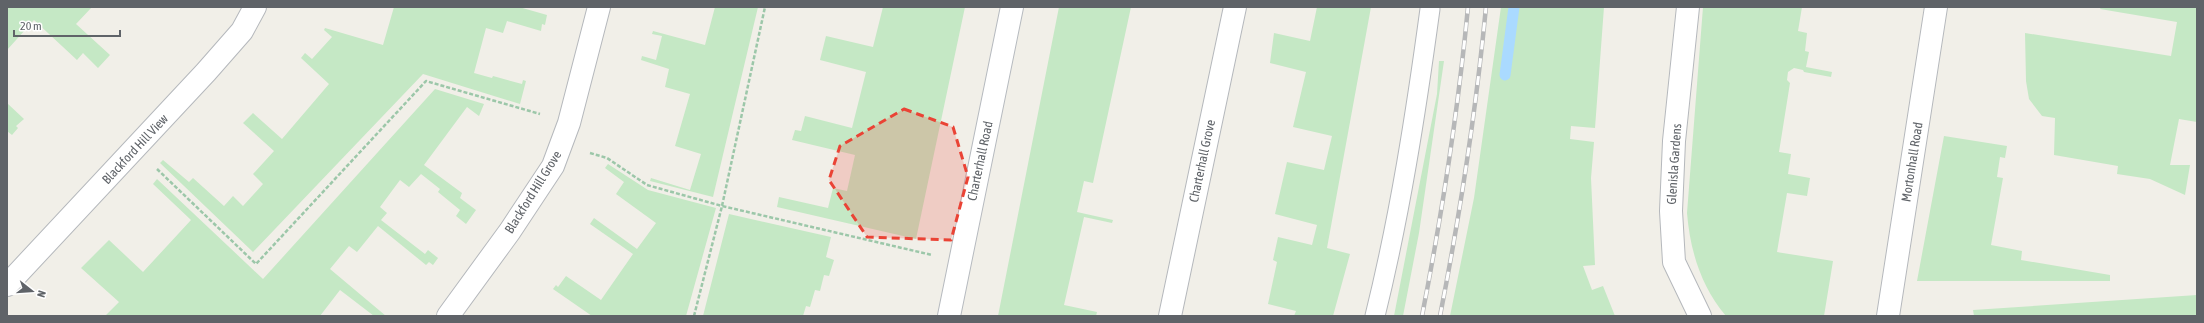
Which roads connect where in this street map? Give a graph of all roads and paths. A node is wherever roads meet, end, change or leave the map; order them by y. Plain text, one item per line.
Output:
1 (255, 7) edge
2 (599, 7) edge
3 (765, 7) edge
4 (1012, 7) edge
5 (1235, 7) edge
6 (1688, 7) edge
7 (1936, 7) edge
8 (1430, 9) dead end
9 (569, 123) junction
10 (562, 144) junction
11 (136, 149) junction
12 (722, 206) junction
13 (959, 261) junction
14 (7, 285) edge
15 (448, 316) edge
16 (694, 316) edge
17 (949, 316) edge
18 (1170, 316) edge
19 (1374, 316) edge
20 (1700, 316) edge
21 (1888, 316) edge

1 - 11 street, Blackford Hill View
2 - 9 street, Blackford Hill Grove
3 - 12 path
4 - 13 street, Charterhall Road
5 - 18 street, Charterhall Grove
6 - 20 street, Glenisla Gardens
7 - 21 street, Mortonhall Road
8 - 19 lane
9 - 10 street, Blackford Hill Grove
9 - 11 path
10 - 12 path
10 - 15 street, Blackford Hill Grove
11 - 14 street, Blackford Hill View
12 - 13 path
12 - 16 path
13 - 17 street, Charterhall Road

